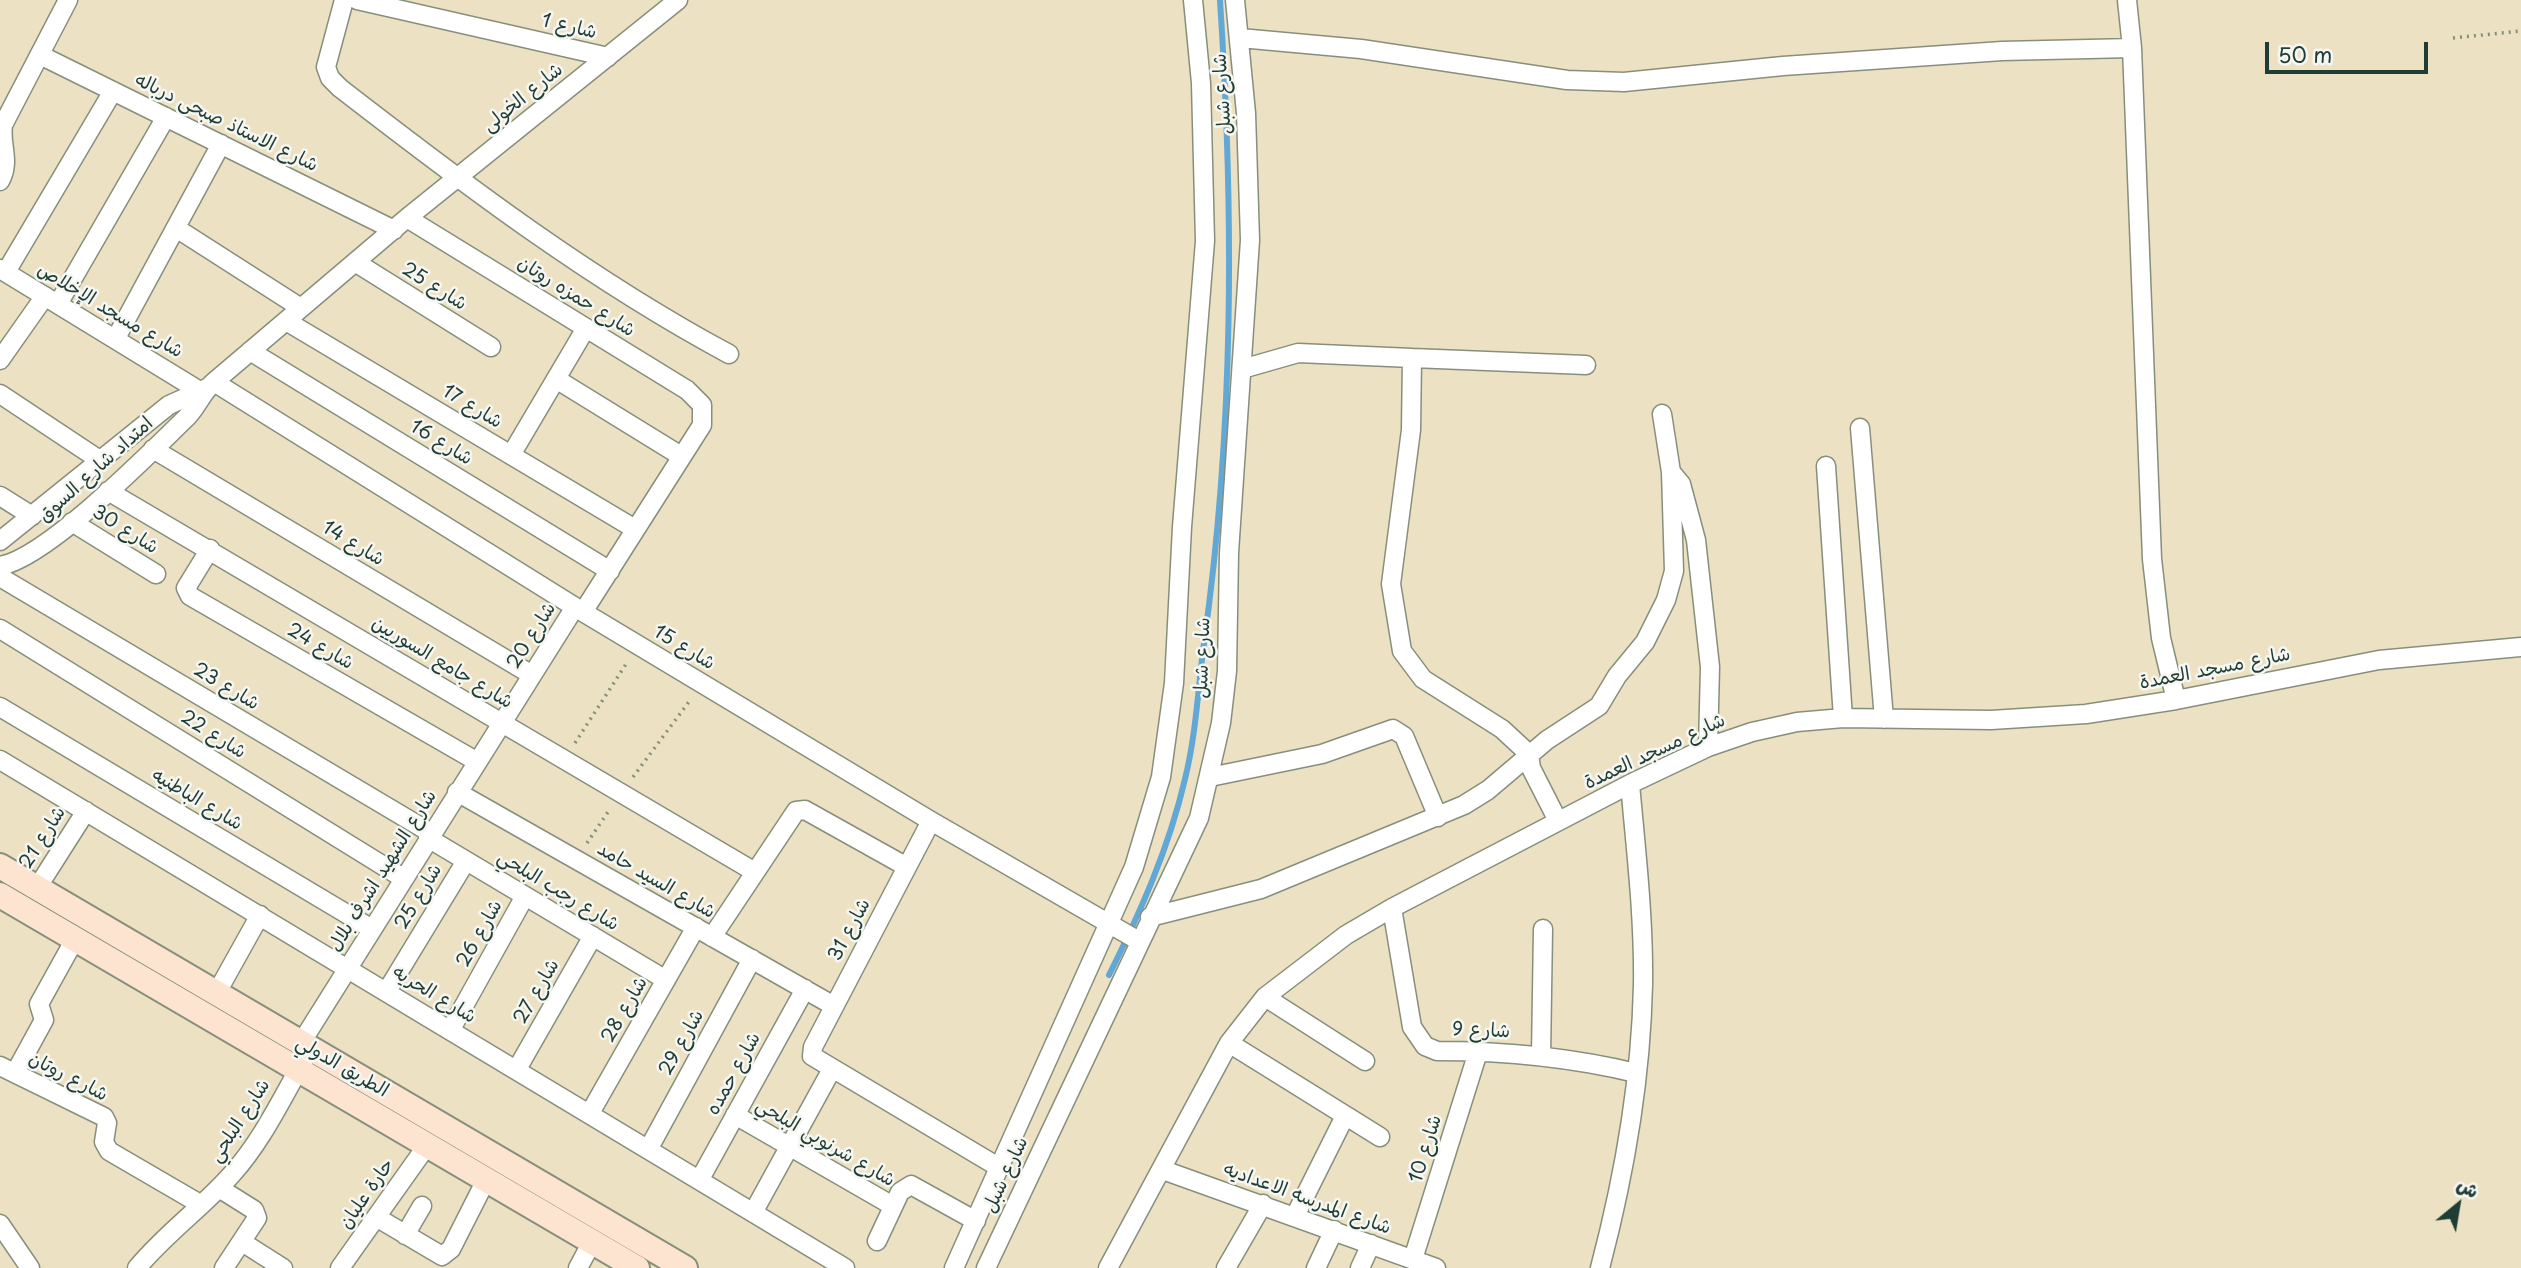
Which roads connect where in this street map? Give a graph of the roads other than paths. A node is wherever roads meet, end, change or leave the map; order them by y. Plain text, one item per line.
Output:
1 (68, 0) edge
2 (344, 0) edge
3 (356, 0) edge
4 (678, 0) edge
5 (1193, 0) edge
6 (1235, 0) edge
7 (2127, 0) edge
8 (1240, 38) junction
9 (2132, 48) junction
10 (40, 55) junction
11 (608, 57) junction
12 (113, 91) junction
13 (166, 117) junction
14 (221, 145) junction
15 (459, 177) junction
16 (0, 181) edge
17 (401, 224) junction
18 (176, 228) junction
19 (355, 262) junction
20 (3, 270) edge
21 (52, 300) junction
22 (301, 309) junction
23 (286, 321) junction
24 (586, 328) junction
25 (116, 338) junction
26 (491, 347) dead end
27 (250, 351) junction
28 (729, 354) dead end
29 (1412, 358) junction
30 (0, 360) edge
31 (1586, 365) dead end
32 (1242, 369) junction
33 (556, 379) junction
34 (206, 387) junction
35 (0, 394) edge
36 (1662, 414) dead end
37 (702, 425) joint
38 (1860, 428) dead end
39 (153, 449) junction
40 (511, 455) junction
41 (681, 456) junction
42 (101, 461) junction
43 (1826, 466) dead end
44 (1671, 472) junction
45 (108, 491) junction
46 (0, 496) edge
47 (32, 516) junction
48 (72, 522) junction
49 (635, 529) junction
50 (0, 541) edge
51 (210, 549) junction
52 (0, 566) edge
53 (610, 571) junction
54 (156, 574) dead end
55 (0, 577) edge
56 (579, 610) junction
57 (0, 629) edge
58 (2521, 647) edge
59 (532, 675) junction
60 (2176, 700) junction
61 (0, 707) edge
62 (1843, 718) junction
63 (1884, 719) junction
64 (502, 722) junction
65 (1708, 747) junction
66 (1529, 754) junction
67 (0, 760) edge
68 (475, 761) junction
69 (1210, 777) junction
70 (1630, 784) junction
71 (457, 792) junction
72 (86, 811) junction
73 (1438, 817) junction
74 (931, 821) junction
75 (1558, 821) junction
76 (429, 836) junction
77 (466, 861) junction
78 (0, 866) edge
79 (907, 867) junction
80 (755, 872) junction
81 (404, 878) junction
82 (37, 888) junction
83 (0, 895) edge
84 (525, 896) junction
85 (1392, 908) junction
86 (260, 915) junction
87 (1150, 917) junction
88 (1108, 922) junction
89 (695, 927) junction
90 (372, 929) junction
91 (1543, 929) dead end
92 (593, 936) junction
93 (712, 937) junction
94 (75, 939) junction
95 (1139, 941) junction
96 (752, 959) junction
97 (348, 967) junction
98 (666, 980) junction
99 (805, 989) junction
100 (387, 991) junction
101 (216, 994) junction
102 (1265, 997) junction
103 (834, 1006) junction
104 (451, 1029) junction
105 (1229, 1043) junction
106 (1478, 1052) junction
107 (303, 1053) junction
108 (1541, 1056) junction
109 (1365, 1061) dead end
110 (517, 1069) junction
111 (832, 1069) junction
112 (8, 1070) edge
113 (1636, 1073) junction
114 (590, 1113) junction
115 (735, 1115) junction
116 (1345, 1116) junction
117 (1380, 1137) dead end
118 (428, 1144) junction
119 (790, 1146) junction
120 (649, 1148) junction
121 (1000, 1168) junction
122 (1163, 1170) junction
123 (487, 1178) junction
124 (700, 1179) junction
125 (219, 1188) junction
126 (200, 1204) junction
127 (1263, 1204) junction
128 (422, 1206) dead end
129 (893, 1206) junction
130 (754, 1212) junction
131 (1295, 1216) junction
132 (376, 1217) junction
133 (976, 1221) junction
134 (0, 1224) edge
135 (1334, 1230) junction
136 (405, 1235) junction
137 (593, 1240) junction
138 (877, 1241) dead end
139 (242, 1242) junction
140 (1371, 1244) junction
141 (1413, 1259) junction
142 (30, 1268) edge
143 (136, 1268) edge
144 (224, 1268) edge
145 (283, 1268) edge
146 (340, 1268) edge
147 (578, 1268) edge
148 (637, 1268) edge
149 (685, 1268) edge
150 (845, 1268) edge
151 (954, 1268) edge
152 (986, 1268) edge
153 (1108, 1268) edge
154 (1226, 1268) edge
155 (1315, 1268) edge
156 (1360, 1268) edge
157 (1436, 1268) edge
158 (1600, 1268) edge

1 - 10 street
2 - 15 street
3 - 11 street, شارع 1
4 - 11 street, شارع الخولى
5 - 88 street, شارع شبل
6 - 8 street, شارع شبل
7 - 9 street
8 - 9 street
8 - 32 street, شارع شبل
9 - 60 street
10 - 12 street, شارع الاستاذ صبحى درباله
10 - 16 street
11 - 15 street, شارع الخولى
12 - 13 street, شارع الاستاذ صبحى درباله
12 - 20 street
13 - 14 street, شارع الاستاذ صبحى درباله
13 - 21 street
14 - 17 street, شارع الاستاذ صبحى درباله
14 - 18 street
15 - 17 street, شارع الخولى
15 - 28 street
17 - 19 street, امتداد شارع السوق
17 - 24 street, شارع حمزه روتان
18 - 22 street
18 - 25 street
19 - 22 street, امتداد شارع السوق
19 - 26 street, شارع 25
20 - 21 street, شارع مسجد الإخلاص
21 - 25 street, شارع مسجد الإخلاص
21 - 30 street
22 - 23 street, امتداد شارع السوق
23 - 27 street, امتداد شارع السوق
23 - 40 street, شارع 17
24 - 33 street
24 - 37 street, شارع حمزه روتان
25 - 34 street, شارع مسجد الإخلاص
27 - 34 street, امتداد شارع السوق
27 - 53 street, شارع 16
29 - 31 street
29 - 32 street
29 - 66 street
32 - 69 street, شارع شبل
33 - 40 street
33 - 41 street
34 - 39 street, امتداد شارع السوق
34 - 42 street, امتداد شارع السوق
34 - 56 street, شارع 15
35 - 42 street
36 - 44 street
37 - 41 street, شارع 20
38 - 63 street
39 - 45 street, امتداد شارع السوق
39 - 59 street, شارع 14
40 - 49 street, شارع 17
41 - 49 street, شارع 20
42 - 47 street, امتداد شارع السوق
43 - 62 street
44 - 65 street
44 - 66 street
45 - 48 street, امتداد شارع السوق
45 - 51 street, شارع جامع السوريين
46 - 47 street
47 - 50 street, امتداد شارع السوق
48 - 52 street, امتداد شارع السوق
48 - 54 street, شارع 30
49 - 53 street, شارع 20
51 - 64 street, شارع جامع السوريين
51 - 68 street, شارع 24
53 - 56 street, شارع 20
55 - 76 street, شارع 23
56 - 59 street, شارع 20
56 - 74 street, شارع 15
57 - 81 street, شارع 22
58 - 60 street, شارع مسجد العمدة
59 - 64 street, شارع 20
60 - 63 street, شارع مسجد العمدة
61 - 90 street, شارع الباطنيه
62 - 63 street, شارع مسجد العمدة
62 - 65 street, شارع مسجد العمدة
64 - 68 street, شارع الشهيد اشرف بلال
64 - 80 street, شارع جامع السوريين
65 - 70 street, شارع مسجد العمدة
66 - 73 street
66 - 75 street
67 - 72 street, شارع الحريه
68 - 71 street, شارع الشهيد اشرف بلال
69 - 73 street
69 - 87 street, شارع شبل
70 - 75 street, شارع مسجد العمدة
70 - 113 street
71 - 76 street, شارع الشهيد اشرف بلال
71 - 89 street, شارع السيد حامد
72 - 82 street, شارع 21
72 - 86 street, شارع الحريه
73 - 87 street
74 - 79 street, شارع 31
74 - 88 street, شارع 15
75 - 85 street, شارع مسجد العمدة
76 - 77 street, شارع رجب البلحي
76 - 81 street, شارع الشهيد اشرف بلال
77 - 84 street, شارع رجب البلحي
77 - 100 street, شارع 25
78 - 82 street, الطريق الدولي
79 - 80 street
79 - 103 street, شارع 31
80 - 93 street
81 - 90 street, شارع الشهيد اشرف بلال
82 - 101 street, الطريق الدولي
83 - 94 street, الطريق الدولي
84 - 92 street, شارع رجب البلحي
84 - 104 street, شارع 26
85 - 102 street, شارع مسجد العمدة
85 - 106 street, شارع 9
86 - 97 street, شارع الحريه
86 - 101 street
87 - 95 street, شارع شبل
88 - 95 street, شارع 15
88 - 121 street, شارع شبل
89 - 93 street, شارع السيد حامد
89 - 98 street, شارع 28
90 - 97 street, شارع الشهيد اشرف بلال
91 - 108 street
92 - 98 street, شارع رجب البلحي
92 - 110 street, شارع 27
93 - 96 street, شارع السيد حامد
94 - 107 street, الطريق الدولي
94 - 112 street
95 - 152 street, شارع شبل
96 - 99 street, شارع السيد حامد
96 - 120 street, شارع 29
97 - 100 street, شارع الحريه
97 - 107 street, شارع الشهيد اشرف بلال
98 - 114 street, شارع 28
99 - 103 street, شارع السيد حامد
99 - 115 street, شارع حمده
100 - 104 street, شارع الحريه
101 - 107 street, الطريق الدولي
102 - 105 street, شارع مسجد العمدة
102 - 109 street
103 - 111 street, شارع 31
104 - 110 street, شارع الحريه
105 - 116 street
105 - 122 street, شارع مسجد العمدة
106 - 108 street, شارع 9
106 - 141 street, شارع 10
107 - 118 street, الطريق الدولي
107 - 125 street, شارع البلحي
107 - 149 street, الطريق الدولي
108 - 113 street, شارع 9
110 - 114 street, شارع الحريه
111 - 119 street
111 - 121 street
112 - 126 street, شارع روتان
113 - 158 street
114 - 120 street, شارع الحريه
115 - 119 street, شارع شرنوبي البلحي
115 - 124 street, شارع حمده
116 - 117 street
116 - 131 street
118 - 123 street, الطريق الدولي
118 - 132 street, حارة عليان
119 - 129 street, شارع شرنوبي البلحي
119 - 130 street
120 - 124 street, شارع الحريه
121 - 133 street, شارع شبل
122 - 127 street, شارع المدرسه الاعداديه
122 - 153 street, شارع مسجد العمدة
123 - 136 street
123 - 137 street, الطريق الدولي
124 - 130 street, شارع الحريه
125 - 126 street, شارع البلحي
125 - 139 street
126 - 143 street, شارع البلحي
127 - 131 street, شارع المدرسه الاعداديه
127 - 154 street
128 - 136 street
129 - 133 street
129 - 138 street
130 - 150 street, شارع الحريه
131 - 135 street, شارع المدرسه الاعداديه
132 - 136 street
132 - 146 street, حارة عليان
133 - 151 street, شارع شبل
134 - 142 street
135 - 140 street, شارع المدرسه الاعداديه
135 - 155 street
137 - 147 street
137 - 148 street, الطريق الدولي
139 - 144 street
139 - 145 street
140 - 141 street, شارع المدرسه الاعداديه
140 - 156 street
141 - 157 street, شارع المدرسه الاعداديه

